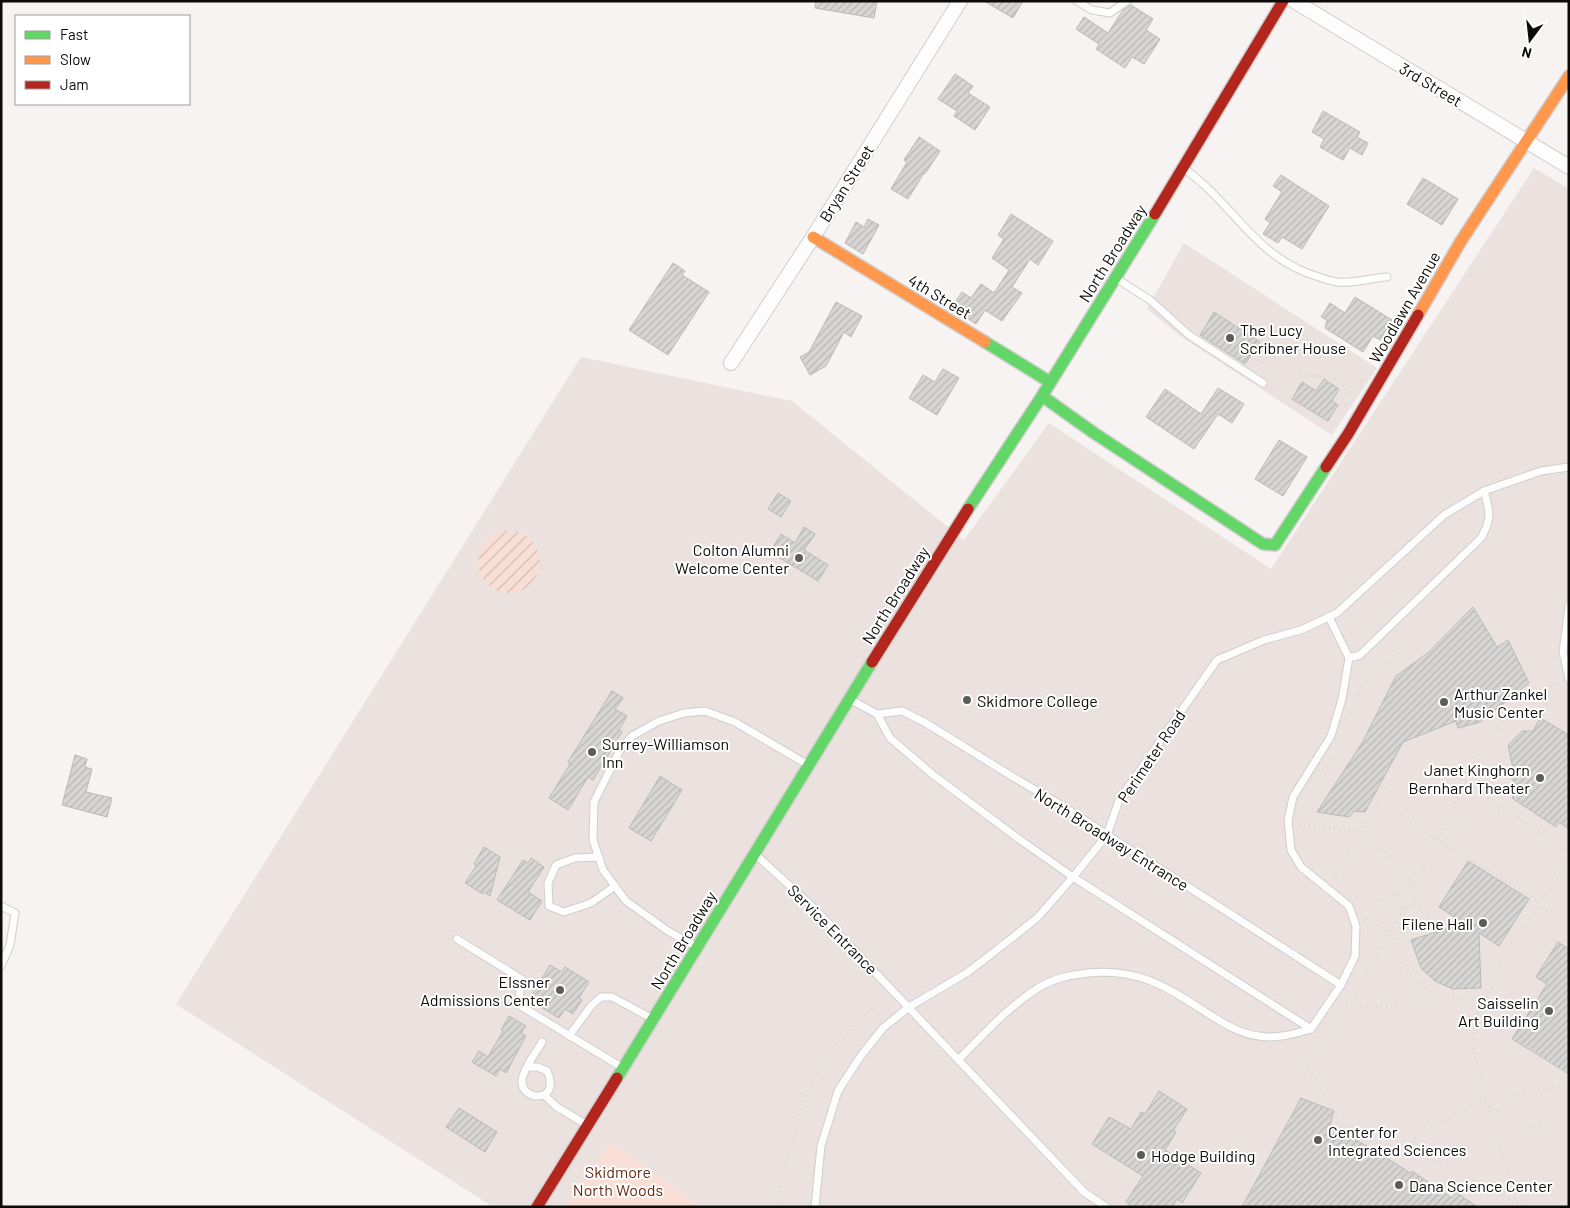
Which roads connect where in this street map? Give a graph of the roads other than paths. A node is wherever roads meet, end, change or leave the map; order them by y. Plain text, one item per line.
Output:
1 (960, 1) edge
2 (1077, 1) edge
3 (1127, 1) edge
4 (1283, 1) edge
5 (1294, 1) edge
6 (1569, 76) edge
7 (1526, 141) junction
8 (1183, 168) junction
9 (1569, 168) edge
10 (813, 237) junction
11 (1387, 277) dead end
12 (1116, 278) junction
13 (731, 363) dead end
14 (1050, 382) junction
15 (1263, 383) dead end
16 (1042, 396) junction
17 (1569, 467) edge
18 (1484, 490) junction
19 (1569, 606) edge
20 (1329, 617) junction
21 (1350, 658) junction
22 (1568, 678) edge
23 (849, 699) junction
24 (877, 714) junction
25 (808, 765) junction
26 (1107, 835) junction
27 (755, 854) junction
28 (599, 857) junction
29 (1073, 878) junction
30 (615, 886) junction
31 (1, 906) edge
32 (457, 939) dead end
33 (698, 947) junction
34 (1, 966) edge
35 (1341, 985) junction
36 (909, 1007) junction
37 (654, 1019) junction
38 (1311, 1029) junction
39 (569, 1036) junction
40 (542, 1042) dead end
41 (959, 1059) junction
42 (528, 1067) junction
43 (624, 1068) junction
44 (544, 1096) junction
45 (588, 1126) junction
46 (537, 1207) edge
47 (815, 1207) edge
48 (1106, 1207) edge

1 - 10 street, Bryan Street
2 - 3 lane
4 - 8 street, North Broadway
5 - 7 street, 3rd Street
6 - 7 street, Woodlawn Avenue
7 - 9 street, 3rd Street
7 - 16 street, Woodlawn Avenue
8 - 11 lane
8 - 12 street, North Broadway
10 - 13 street, Bryan Street
10 - 14 street, 4th Street
12 - 14 street, North Broadway
12 - 15 lane
14 - 16 street, North Broadway
16 - 23 street, North Broadway
17 - 18 lane, Perimeter Road
18 - 20 lane, Perimeter Road
18 - 21 lane
19 - 22 lane
20 - 21 lane
20 - 26 lane, Perimeter Road
21 - 35 lane
23 - 24 lane
23 - 25 street, North Broadway
24 - 26 lane, North Broadway Entrance
24 - 29 lane
25 - 27 street, North Broadway
25 - 28 lane
26 - 29 lane, Perimeter Road
26 - 35 lane, North Broadway Entrance
27 - 33 street, North Broadway
27 - 36 lane, Service Entrance
28 - 30 lane
28 - 30 lane
29 - 36 lane, Perimeter Road
29 - 38 lane
30 - 33 lane
31 - 34 lane
32 - 39 lane
33 - 37 street, North Broadway
35 - 38 lane
36 - 41 lane, Service Entrance
36 - 47 lane, Perimeter Road
37 - 39 lane
37 - 43 street, North Broadway
38 - 41 lane
39 - 43 lane
40 - 42 lane
41 - 48 lane, Service Entrance
42 - 44 lane
42 - 44 lane
43 - 45 street, North Broadway
44 - 45 lane
45 - 46 street, North Broadway

